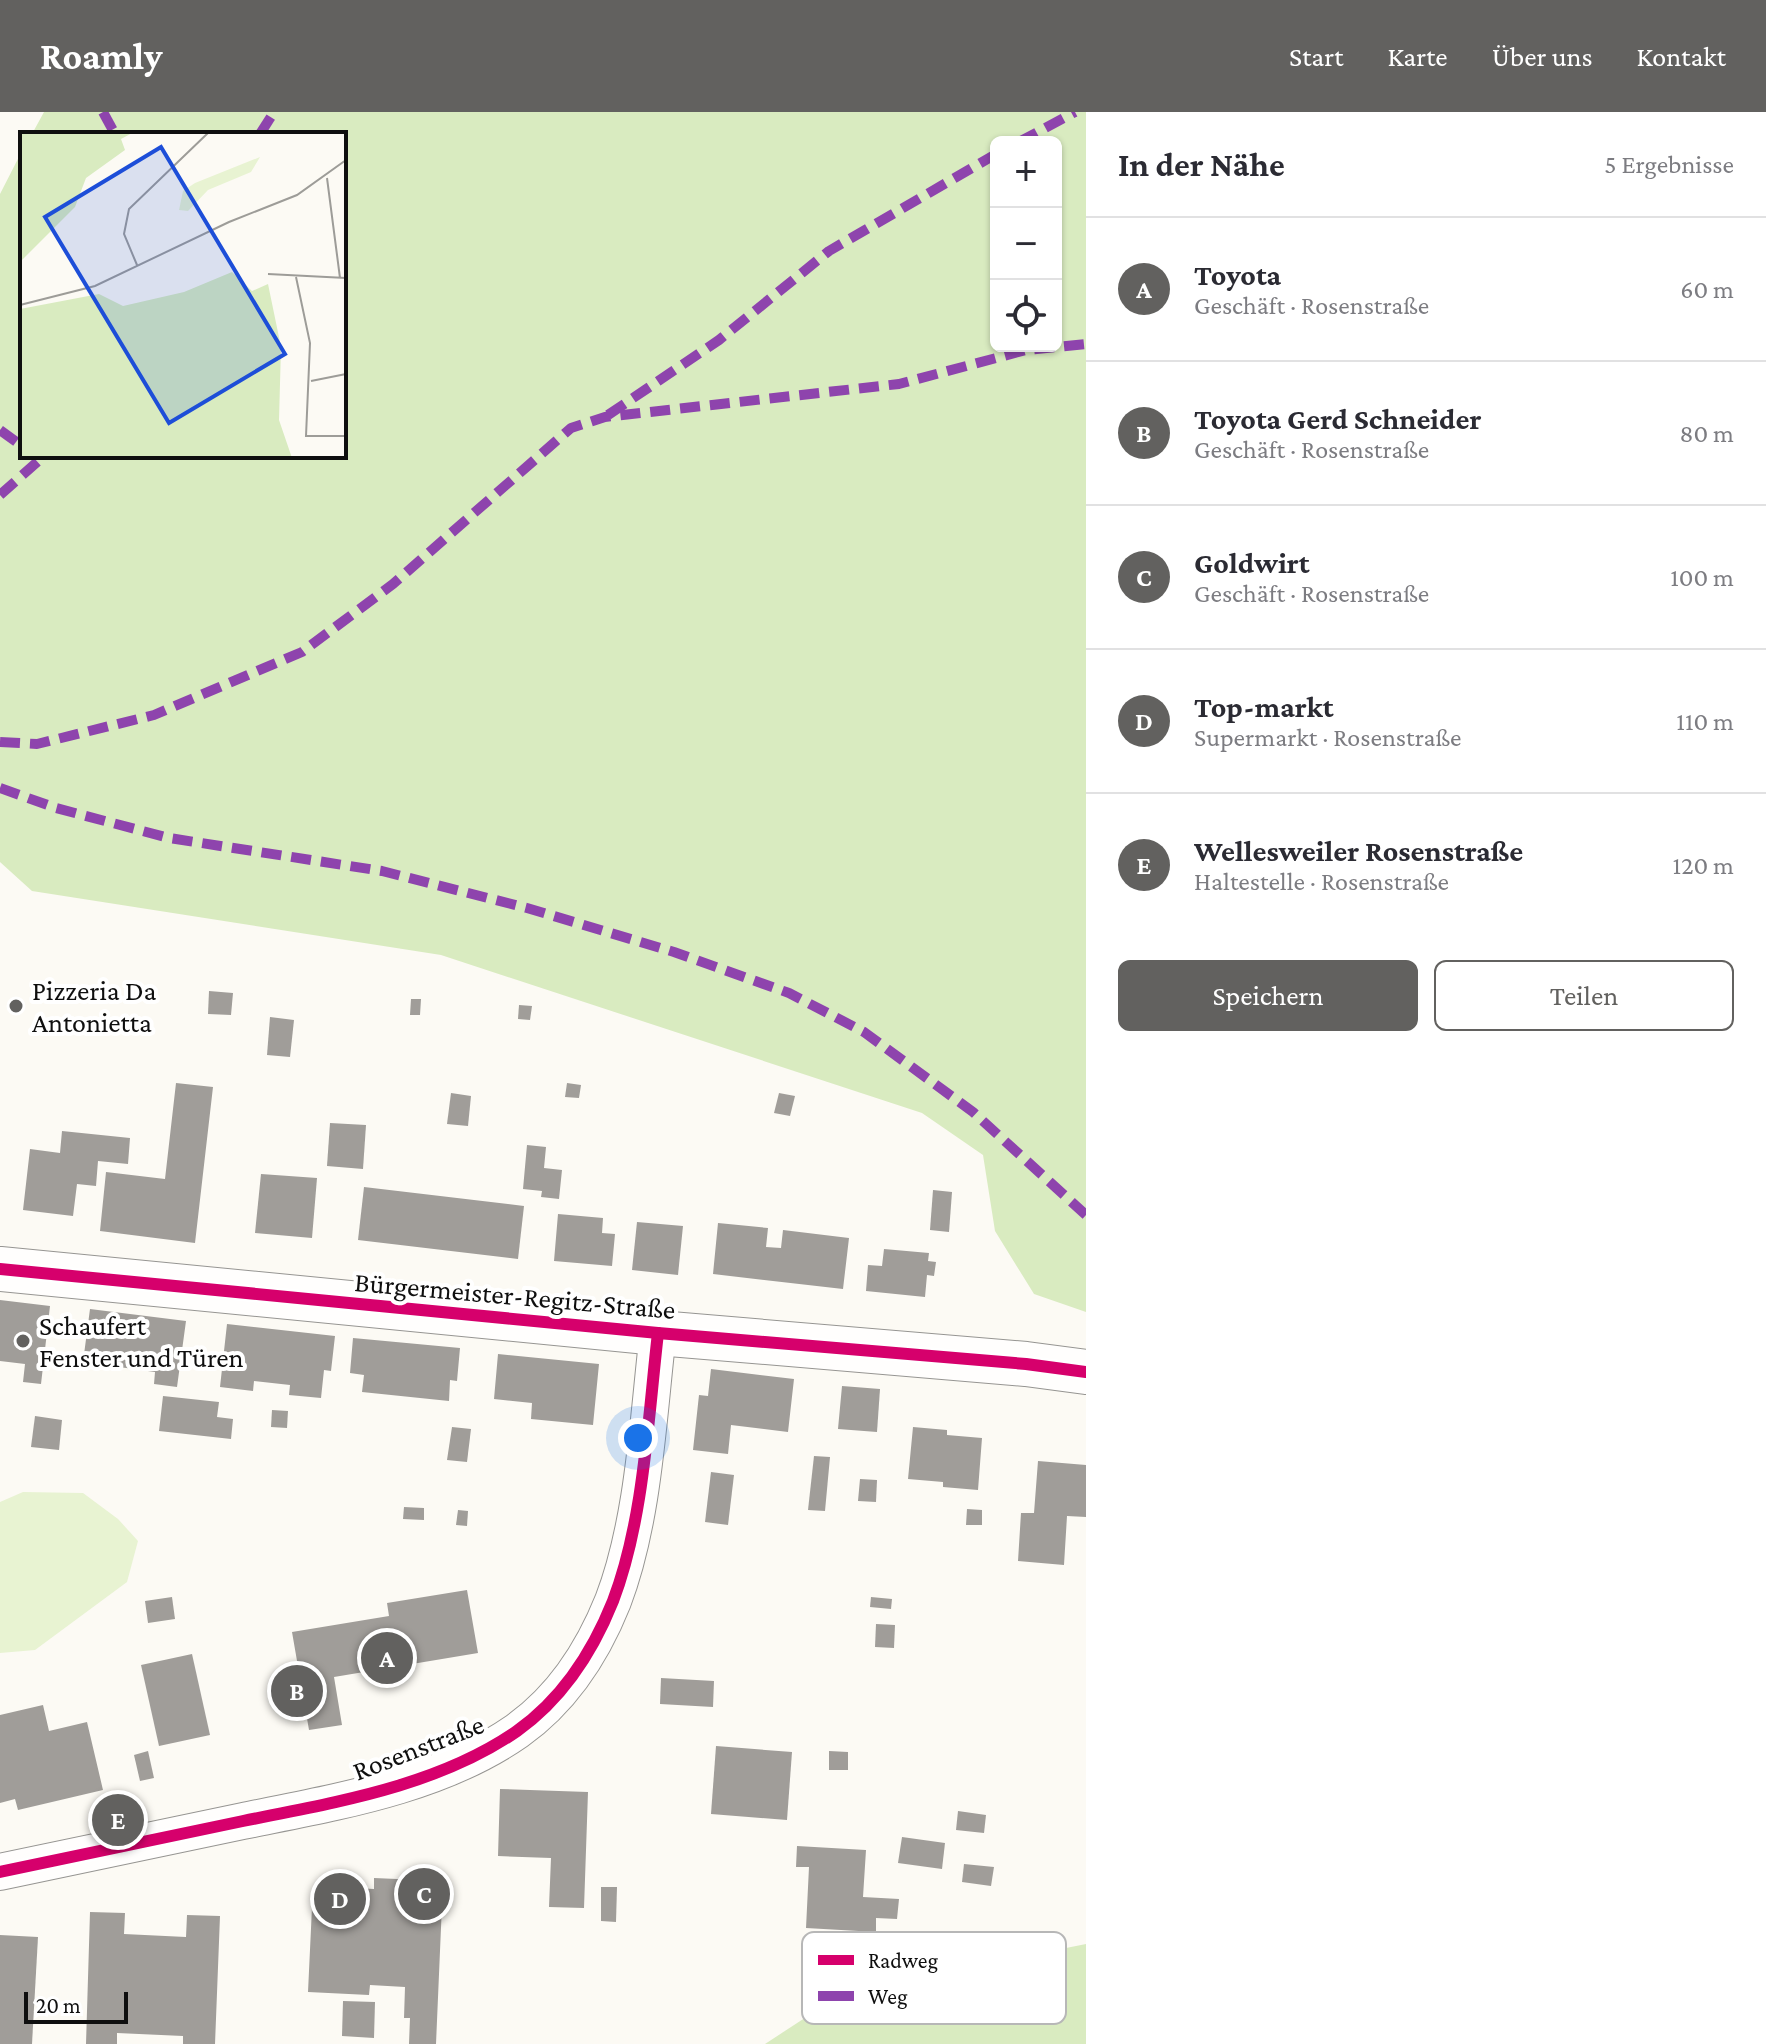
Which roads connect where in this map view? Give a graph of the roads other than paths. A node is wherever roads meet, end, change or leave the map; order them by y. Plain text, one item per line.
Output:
1 (0, 1269) edge
2 (658, 1333) junction
3 (1086, 1372) edge
4 (0, 1872) edge

1 - 2 street, Bürgermeister-Regitz-Straße
2 - 3 street, Bürgermeister-Regitz-Straße
2 - 4 street, Rosenstraße

